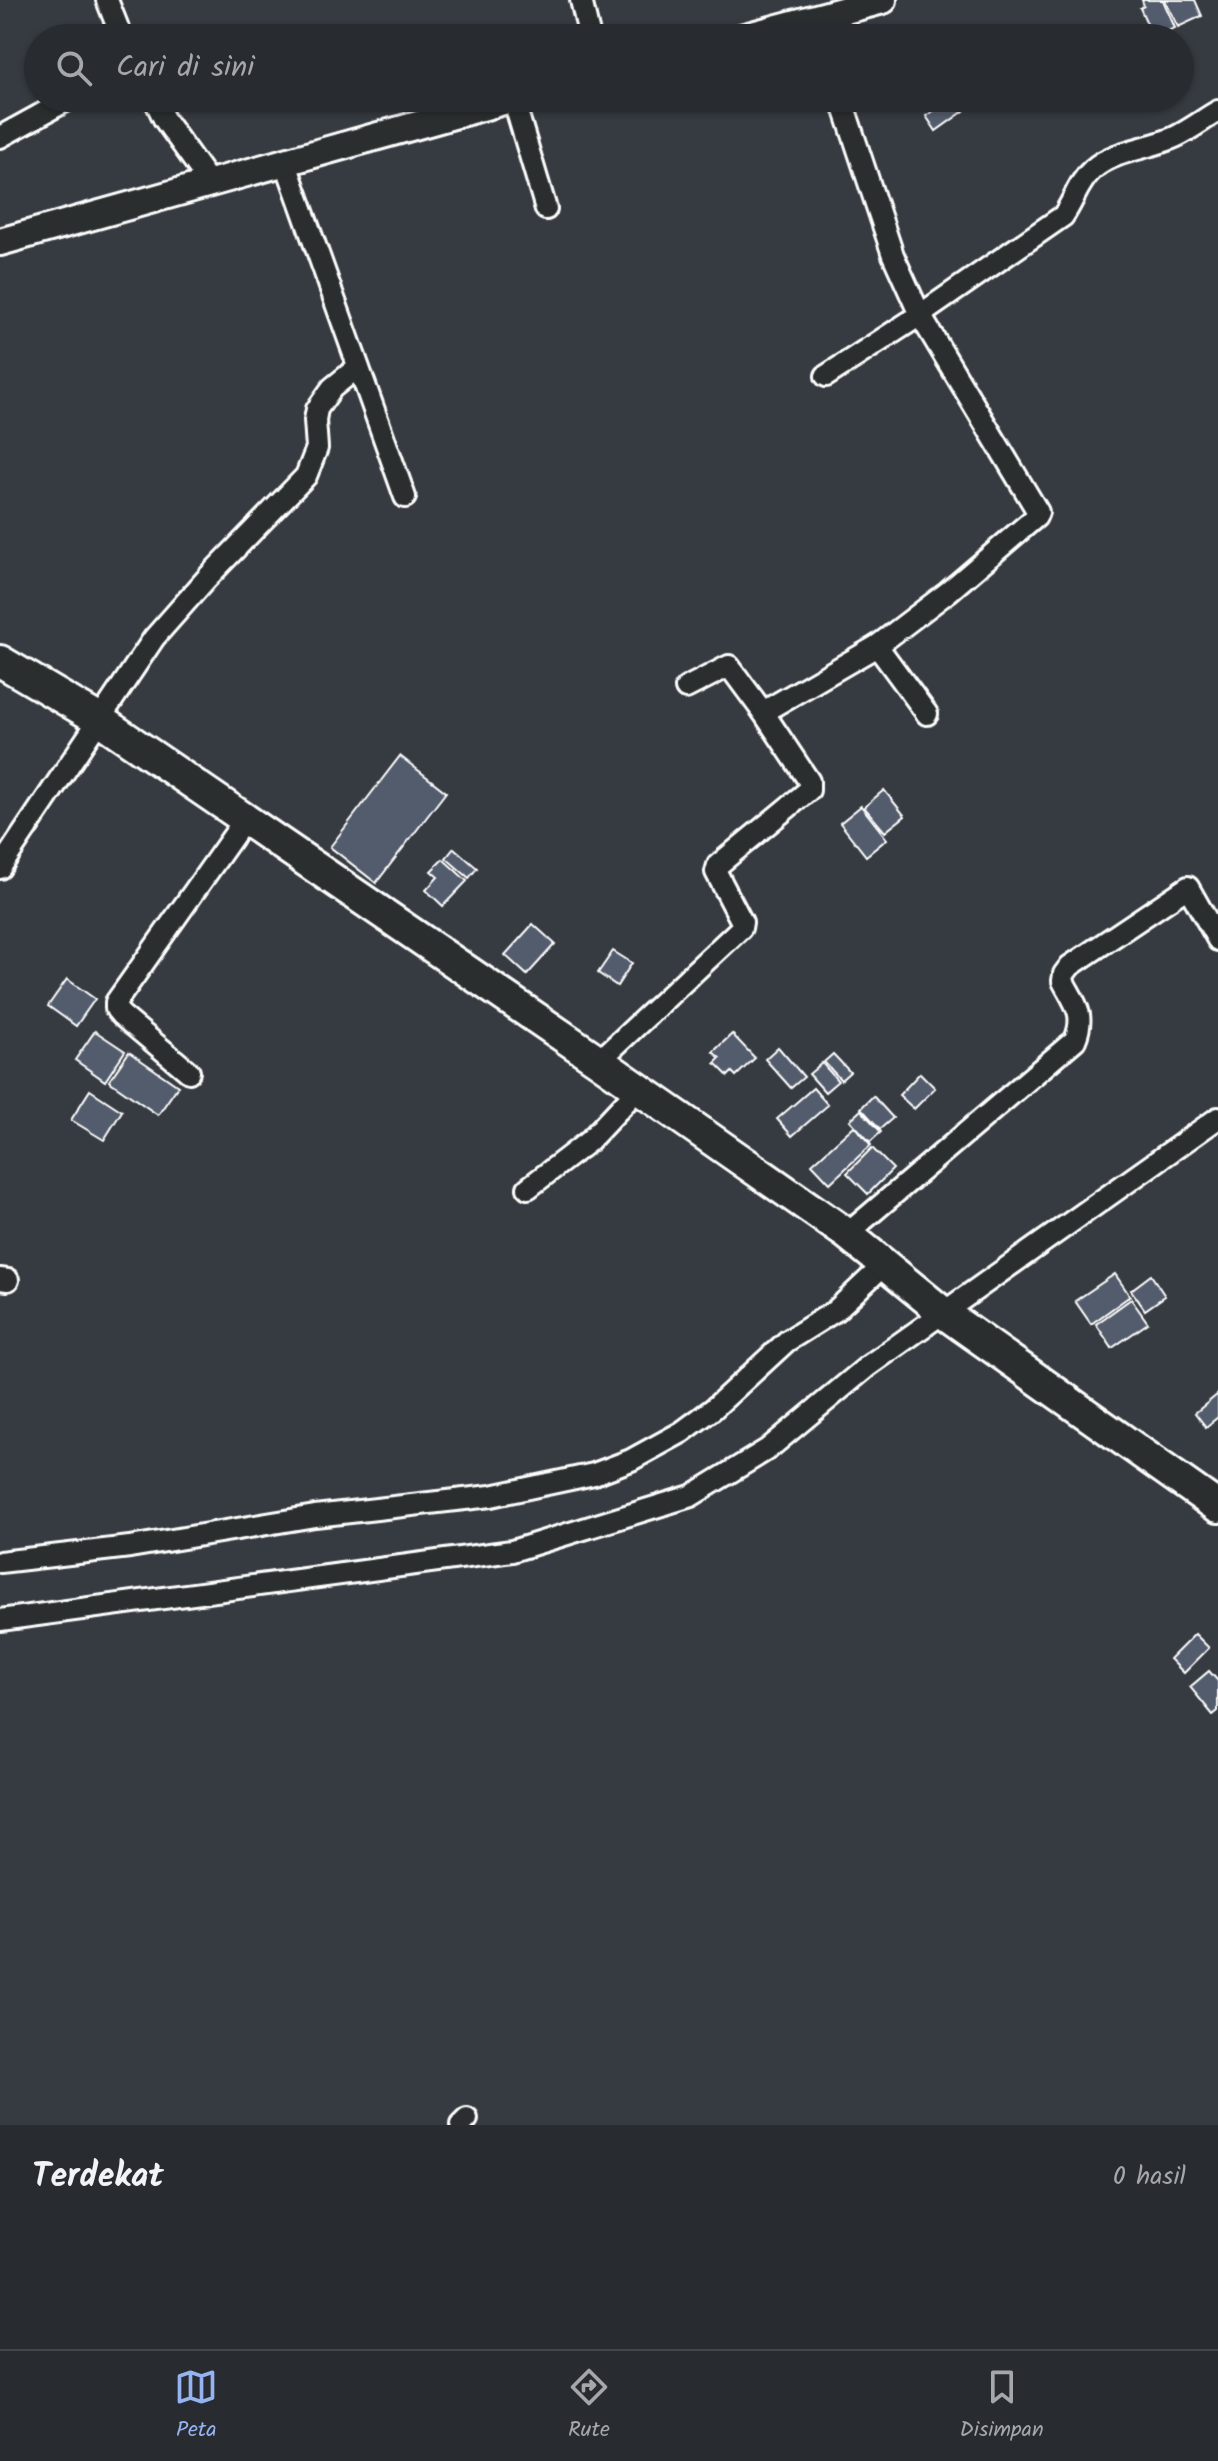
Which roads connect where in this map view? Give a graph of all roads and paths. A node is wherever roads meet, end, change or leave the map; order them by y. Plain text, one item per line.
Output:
1 (107, 0) edge
2 (581, 0) edge
3 (883, 0) edge
4 (844, 5) edge
5 (116, 24) edge
6 (587, 24) edge
7 (823, 24) edge
8 (1218, 111) edge
9 (46, 112) edge
10 (161, 112) edge
11 (463, 112) edge
12 (518, 112) edge
13 (846, 112) edge
14 (0, 137) edge
15 (285, 161) junction
16 (209, 182) junction
17 (546, 209) dead end
18 (0, 242) edge
19 (920, 315) junction
20 (358, 367) junction
21 (826, 376) dead end
22 (405, 497) dead end
23 (877, 646) junction
24 (0, 661) edge
25 (686, 688) dead end
26 (763, 712) junction
27 (927, 714) dead end
28 (100, 720) junction
29 (246, 818) junction
30 (0, 868) edge
31 (1218, 940) edge
32 (599, 1061) junction
33 (189, 1072) dead end
34 (638, 1089) junction
35 (1218, 1118) edge
36 (528, 1188) dead end
37 (847, 1234) junction
38 (885, 1264) junction
39 (945, 1314) junction
40 (1218, 1507) edge
41 (0, 1562) edge
42 (0, 1620) edge

1 - 5 street
2 - 6 street
3 - 4 main road
4 - 7 main road
8 - 19 street
9 - 14 street
10 - 16 street
11 - 15 main road
12 - 17 street
13 - 19 street
15 - 16 main road
15 - 20 street
16 - 18 main road
19 - 21 street
19 - 23 street
20 - 22 street
20 - 28 street
23 - 26 street
23 - 27 street
24 - 28 highway
25 - 26 street
26 - 32 street
28 - 29 highway
28 - 30 street
29 - 32 highway
29 - 33 street
31 - 37 street
32 - 34 highway
34 - 36 street
34 - 37 highway
35 - 39 street
37 - 38 highway
38 - 39 highway
38 - 41 street
39 - 40 highway
39 - 42 street

